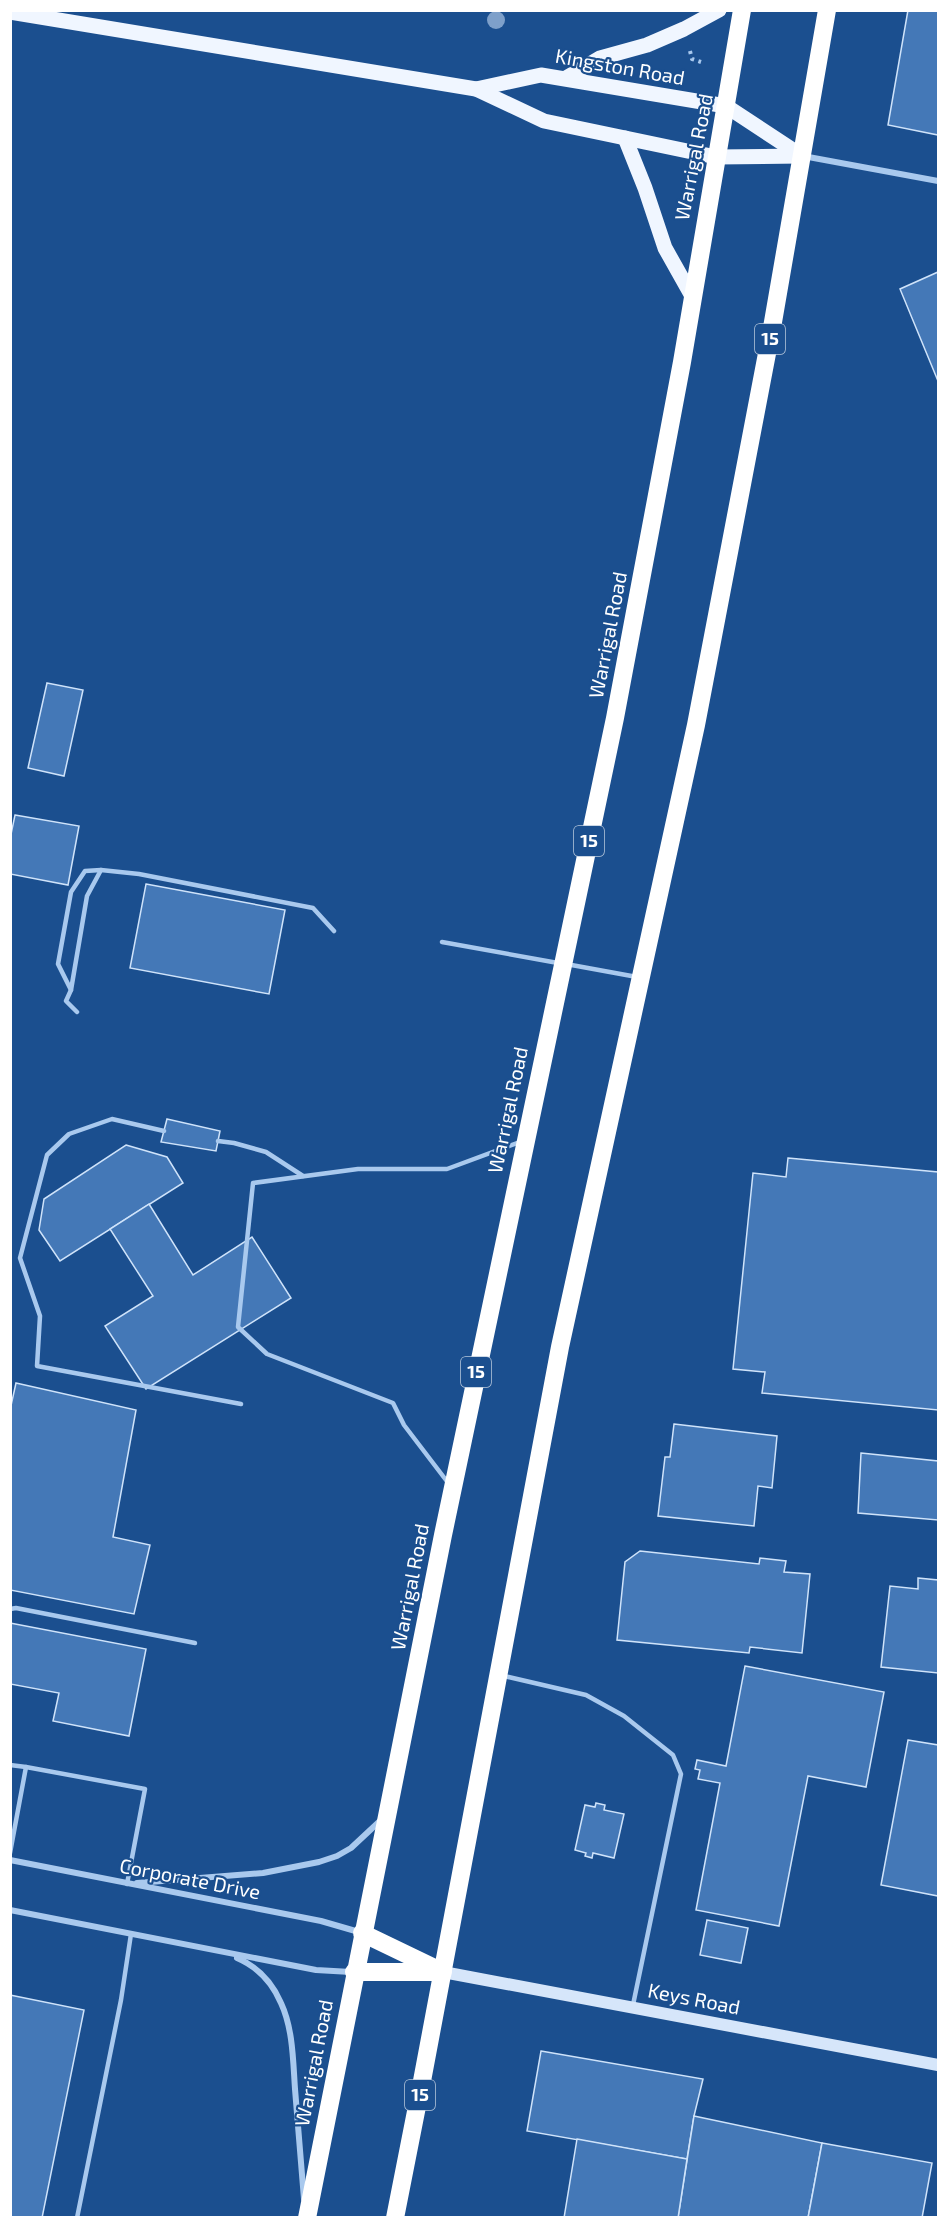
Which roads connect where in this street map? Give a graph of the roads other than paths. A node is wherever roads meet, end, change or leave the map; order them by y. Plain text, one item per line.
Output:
1 (719, 10) edge
2 (742, 10) edge
3 (827, 10) edge
4 (10, 12) edge
5 (566, 78) junction
6 (476, 89) junction
7 (726, 106) junction
8 (625, 138) junction
9 (802, 156) junction
10 (716, 157) junction
11 (939, 181) edge
12 (692, 296) junction
13 (101, 870) junction
14 (334, 931) dead end
15 (442, 942) dead end
16 (563, 964) junction
17 (641, 978) junction
18 (71, 990) junction
19 (77, 1012) dead end
20 (164, 1131) dead end
21 (525, 1140) junction
22 (218, 1141) dead end
23 (303, 1176) junction
24 (241, 1404) dead end
25 (453, 1488) junction
26 (10, 1609) edge
27 (195, 1643) dead end
28 (498, 1674) junction
29 (10, 1765) edge
30 (26, 1767) junction
31 (388, 1813) junction
32 (10, 1853) edge
33 (10, 1860) edge
34 (127, 1884) junction
35 (10, 1910) edge
36 (362, 1933) junction
37 (131, 1934) junction
38 (214, 1951) junction
39 (354, 1972) junction
40 (443, 1972) junction
41 (632, 2007) junction
42 (939, 2065) edge
43 (77, 2217) edge
44 (306, 2217) edge
45 (395, 2217) edge

1 - 5 main road
2 - 7 highway, Warrigal Road / 15
3 - 9 highway, 15
4 - 6 main road, Kingston Road
5 - 6 main road, Kingston Road
5 - 7 main road, Kingston Road
6 - 8 main road, Kingston Road
7 - 9 main road, Kingston Road
7 - 10 highway, Warrigal Road / 15
8 - 10 main road, Kingston Road
8 - 12 main road
9 - 10 main road, Kingston Road
9 - 11 street
9 - 17 highway, 15
10 - 12 highway, Warrigal Road / 15
12 - 16 highway, Warrigal Road / 15
13 - 14 lane
13 - 18 lane
13 - 18 lane
15 - 16 lane
16 - 17 lane
16 - 21 highway, Warrigal Road / 15
17 - 28 highway, 15
18 - 19 lane
20 - 24 lane
21 - 23 lane
21 - 25 highway, Warrigal Road / 15
22 - 23 lane
23 - 25 lane
25 - 31 highway, Warrigal Road / 15
26 - 27 lane
28 - 40 highway, 15
28 - 41 lane
29 - 30 lane
30 - 32 lane
30 - 34 lane
31 - 34 street
31 - 36 highway, Warrigal Road / 15
33 - 34 street, Corporate Drive
34 - 36 street, Corporate Drive
35 - 37 street
36 - 39 highway, Warrigal Road / 15
36 - 40 highway
37 - 38 street
37 - 43 lane
38 - 39 street
38 - 44 street
39 - 40 highway
39 - 44 highway, Warrigal Road / 15
40 - 41 street, Keys Road
40 - 45 highway, 15
41 - 42 street, Keys Road

